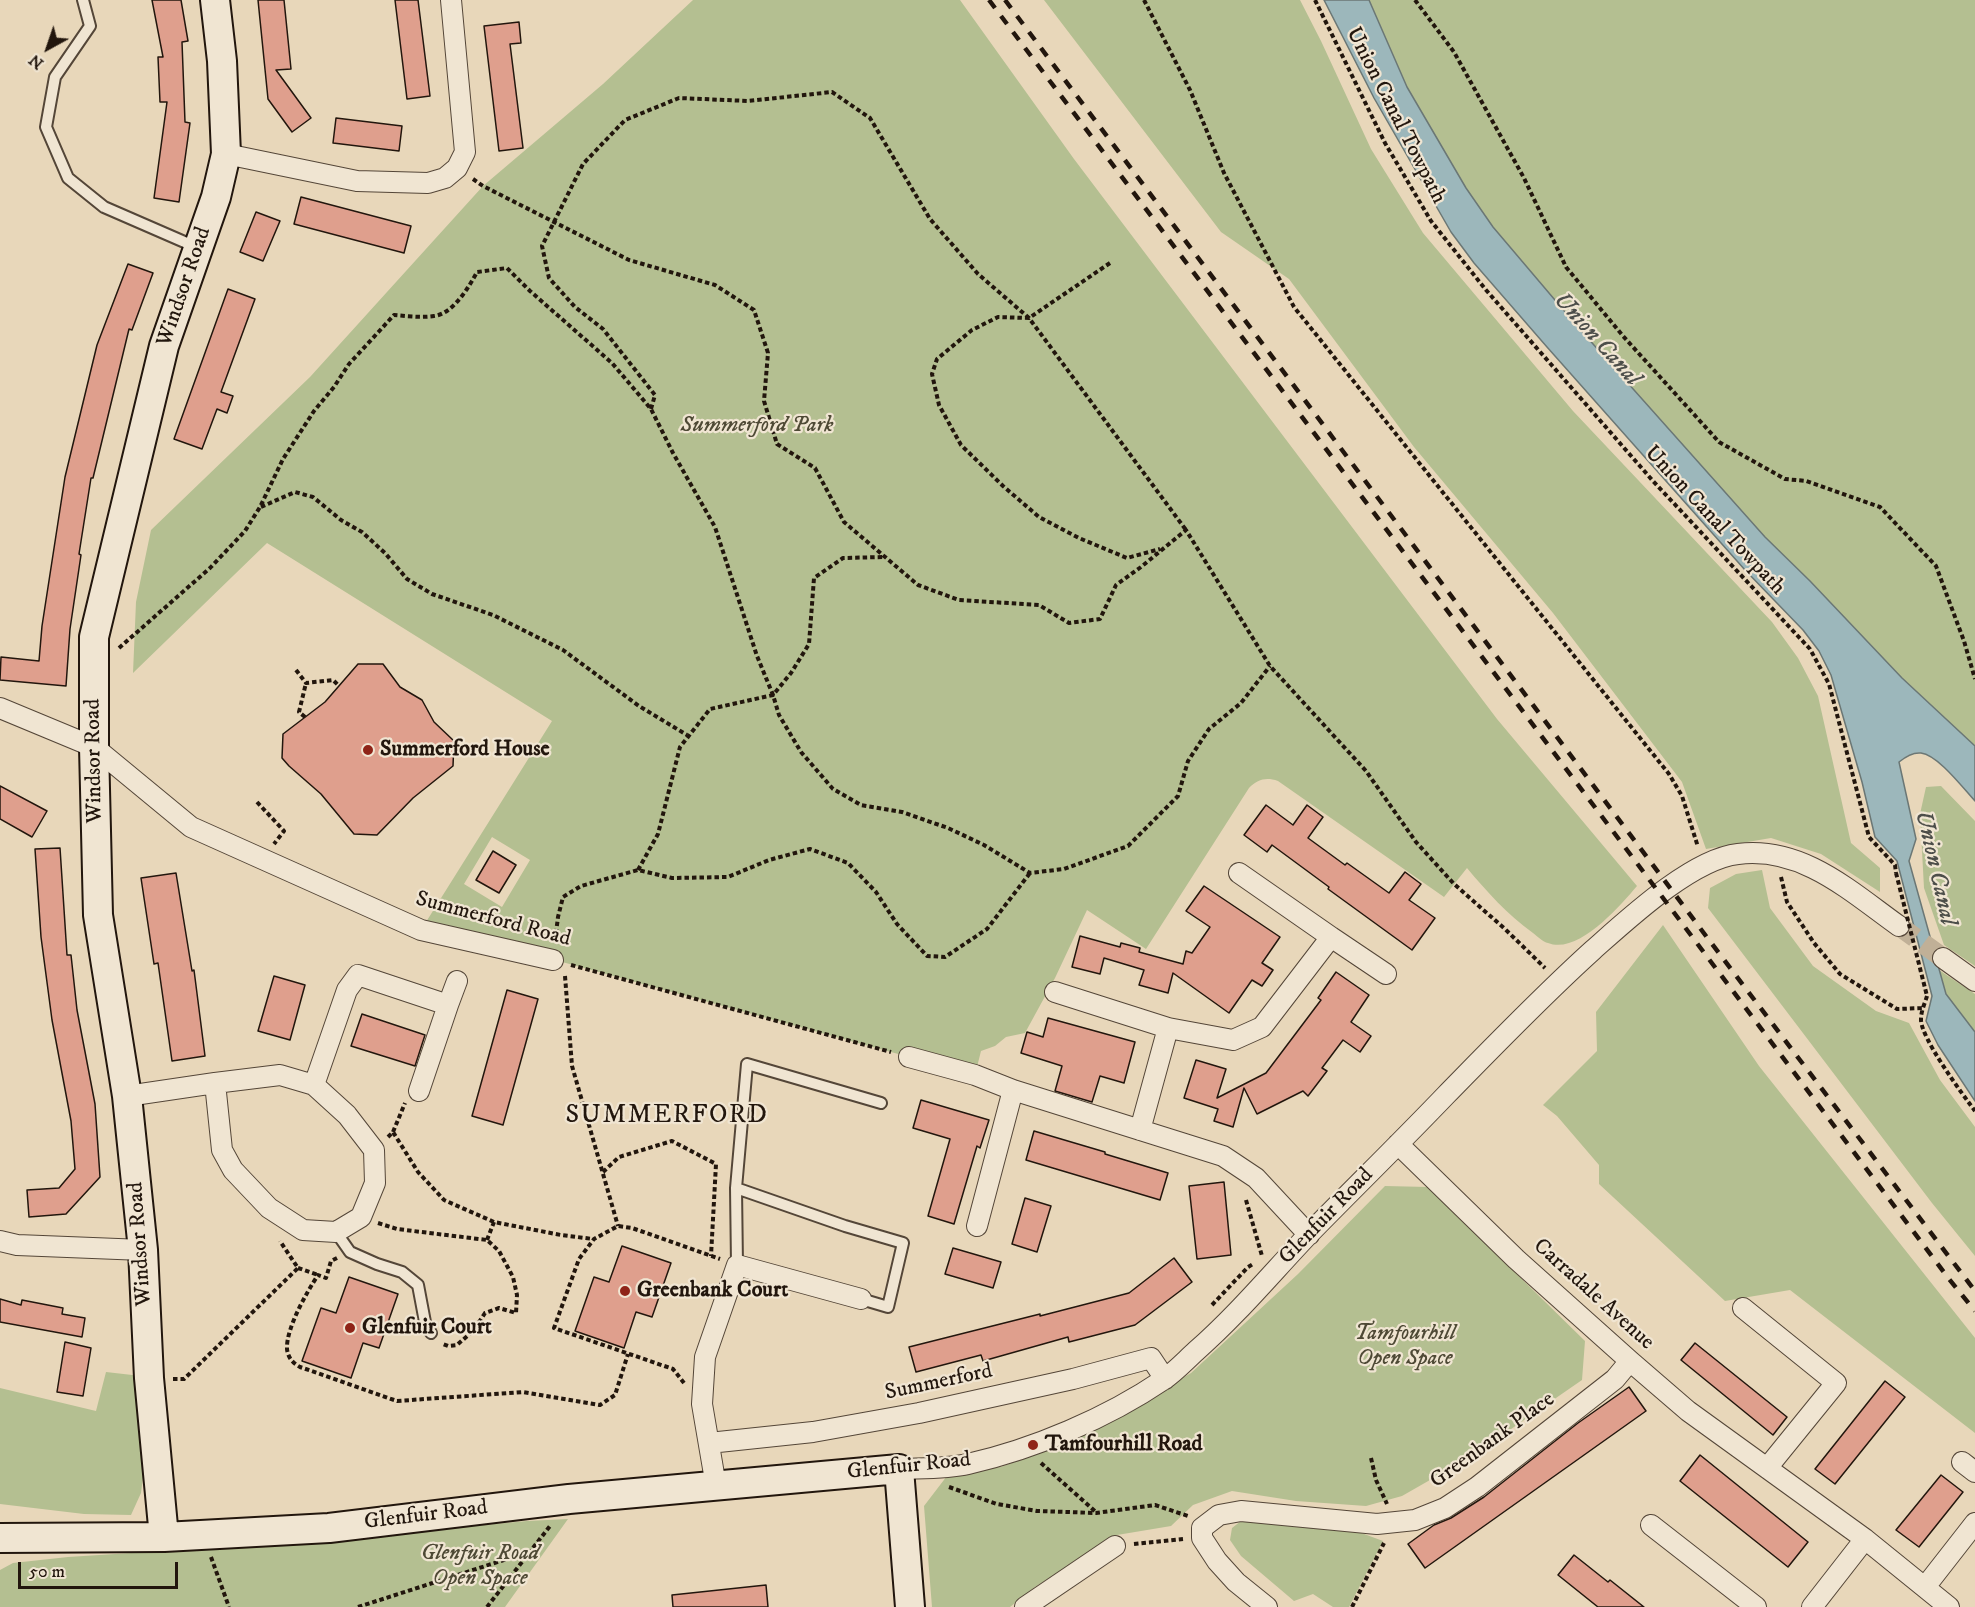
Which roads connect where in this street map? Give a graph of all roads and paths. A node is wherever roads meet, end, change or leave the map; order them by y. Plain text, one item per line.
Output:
1 (83, 0) edge
2 (215, 0) edge
3 (451, 0) edge
4 (1144, 0) edge
5 (1315, 0) edge
6 (1415, 0) edge
7 (226, 154) junction
8 (457, 168) junction
9 (553, 223) junction
10 (199, 249) junction
11 (1110, 263) dead end
12 (1029, 318) junction
13 (651, 409) junction
14 (260, 507) junction
15 (1186, 530) junction
16 (1164, 548) junction
17 (886, 557) junction
18 (94, 666) junction
19 (1270, 666) junction
20 (296, 670) dead end
21 (1975, 679) edge
22 (306, 682) junction
23 (339, 686) dead end
24 (773, 695) junction
25 (0, 708) edge
26 (305, 717) dead end
27 (687, 735) junction
28 (94, 747) junction
29 (257, 802) dead end
30 (1775, 854) junction
31 (262, 858) junction
32 (1703, 865) junction
33 (639, 870) junction
34 (1030, 873) junction
35 (1239, 873) dead end
36 (1899, 926) tunnel mouth
37 (1331, 937) junction
38 (1943, 958) tunnel mouth
39 (559, 962) junction
40 (1386, 974) dead end
41 (457, 981) dead end
42 (1558, 981) junction
43 (1975, 981) edge
44 (1055, 992) dead end
45 (448, 1005) junction
46 (1924, 1008) junction
47 (1168, 1028) junction
48 (909, 1057) joint
49 (215, 1083) junction
50 (314, 1085) junction
51 (1014, 1090) junction
52 (419, 1091) dead end
53 (127, 1096) junction
54 (881, 1104) dead end
55 (1975, 1111) edge
56 (1140, 1130) junction
57 (1398, 1144) junction
58 (374, 1150) junction
59 (603, 1172) junction
60 (736, 1188) junction
61 (1241, 1192) dead end
62 (361, 1217) junction
63 (494, 1222) junction
64 (618, 1226) junction
65 (977, 1226) dead end
66 (336, 1232) junction
67 (1309, 1235) junction
68 (279, 1238) dead end
69 (594, 1239) junction
70 (487, 1240) junction
71 (0, 1241) edge
72 (143, 1250) junction
73 (350, 1252) junction
74 (711, 1256) junction
75 (738, 1265) junction
76 (298, 1268) junction
77 (318, 1275) junction
78 (861, 1299) joint
79 (1743, 1308) dead end
80 (1209, 1309) dead end
81 (431, 1333) joint
82 (628, 1354) junction
83 (1630, 1361) junction
84 (149, 1378) junction
85 (1165, 1379) junction
86 (702, 1404) junction
87 (709, 1443) junction
88 (1025, 1448) junction
89 (1371, 1458) dead end
90 (1767, 1468) junction
91 (899, 1469) junction
92 (941, 1485) dead end
93 (716, 1486) junction
94 (569, 1499) junction
95 (1096, 1513) junction
96 (1395, 1522) junction
97 (1975, 1523) edge
98 (1651, 1525) dead end
99 (1202, 1533) junction
100 (202, 1535) junction
101 (164, 1537) junction
102 (0, 1538) edge
103 (1866, 1539) junction
104 (1115, 1546) joint
105 (532, 1551) junction
106 (1925, 1587) junction
107 (229, 1607) edge
108 (358, 1607) edge
109 (487, 1607) edge
110 (910, 1607) edge
111 (1025, 1607) edge
112 (1267, 1607) edge
113 (1352, 1607) edge
114 (1756, 1607) edge
115 (1812, 1607) edge
116 (1949, 1607) edge

1 - 10 lane
2 - 7 street, Windsor Road
3 - 8 street
4 - 32 path
5 - 46 path, Union Canal Towpath, bridge
6 - 21 path
7 - 8 street
7 - 10 street, Windsor Road
8 - 9 path
9 - 12 path
9 - 13 path
9 - 17 path
10 - 18 street, Windsor Road
11 - 12 path
12 - 15 path
12 - 16 path
13 - 14 path
13 - 24 path
14 - 18 path
14 - 27 path
15 - 16 path
15 - 19 path
16 - 17 path
17 - 24 path
18 - 28 street, Windsor Road
19 - 34 path
19 - 42 path
20 - 22 path
22 - 23 path
22 - 26 path
24 - 27 path
24 - 34 path
25 - 28 street, Summerford Road
27 - 33 path
28 - 31 street, Summerford Road
28 - 53 street, Windsor Road
29 - 31 path
30 - 32 street, Glenfuir Road
30 - 36 street, Glenfuir Road
30 - 46 path
31 - 39 street, Summerford Road
32 - 42 street, Glenfuir Road
33 - 34 path
33 - 39 path
35 - 37 street
37 - 40 street
37 - 47 street
38 - 43 street
39 - 48 path, Summerford Road
39 - 59 path
41 - 45 street
42 - 57 street, Glenfuir Road
44 - 47 street
45 - 50 street
45 - 52 street
46 - 55 path, Union Canal Towpath
47 - 56 street
48 - 51 street
49 - 50 street
49 - 53 street
49 - 66 street
50 - 58 street
51 - 56 street
51 - 65 street
53 - 72 street, Windsor Road
54 - 60 lane
56 - 67 street
57 - 67 street, Glenfuir Road
57 - 83 street, Carradale Avenue
58 - 62 street
58 - 63 path
59 - 64 path
59 - 74 path
60 - 75 lane
60 - 78 lane
61 - 80 path
62 - 66 street
62 - 70 path
63 - 69 path
63 - 70 path
64 - 69 path
64 - 74 path
66 - 73 lane
67 - 85 street, Glenfuir Road
68 - 76 path
69 - 82 path
70 - 81 path
71 - 72 street
72 - 84 street, Windsor Road
73 - 77 path
73 - 81 lane
74 - 75 path
75 - 78 street
75 - 86 street
76 - 77 path
76 - 84 path
77 - 82 path
79 - 90 street
82 - 86 path
83 - 90 street, Carradale Avenue
83 - 96 street, Greenbank Place
84 - 101 street, Windsor Road
85 - 87 street, Summerford
85 - 88 street, Glenfuir Road
86 - 87 street
87 - 93 street
88 - 91 street, Glenfuir Road
88 - 95 path
89 - 96 path
90 - 103 street, Carradale Avenue
91 - 93 street, Glenfuir Road
91 - 110 street
92 - 95 path
93 - 94 street, Glenfuir Road
94 - 100 street, Glenfuir Road
94 - 105 path
95 - 99 path
96 - 99 street, Greenbank Place
96 - 113 path
97 - 106 street
98 - 114 street
99 - 104 path
99 - 112 street
100 - 101 street, Glenfuir Road
100 - 107 path
101 - 102 street, Glenfuir Road
103 - 106 street, Carradale Avenue
103 - 115 street
104 - 111 street
105 - 108 path
105 - 109 path
106 - 116 street, Carradale Avenue

